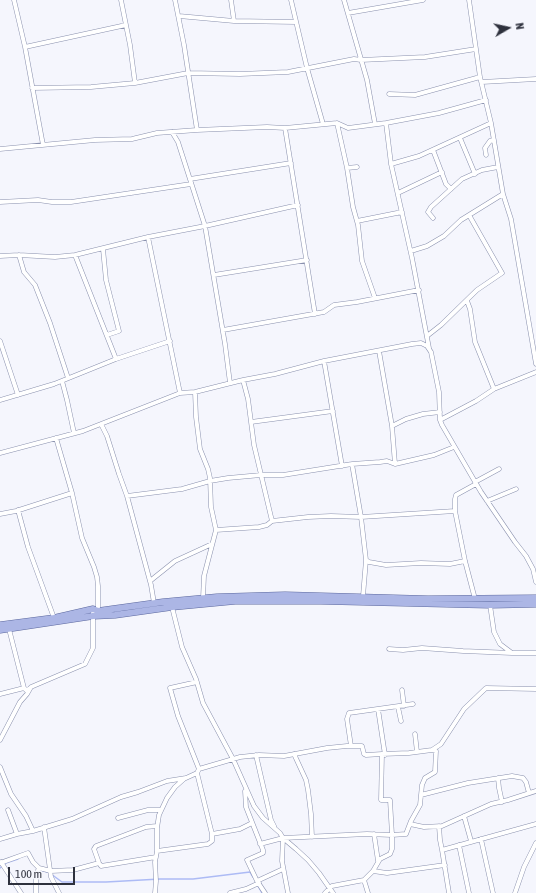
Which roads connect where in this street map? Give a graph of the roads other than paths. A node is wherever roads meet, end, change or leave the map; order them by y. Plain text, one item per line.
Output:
1 (14, 0) edge
2 (121, 0) edge
3 (176, 0) edge
4 (231, 0) edge
5 (291, 0) edge
6 (344, 0) edge
7 (423, 0) edge
8 (469, 0) edge
9 (408, 1) edge
10 (348, 13) junction
11 (179, 16) junction
12 (234, 21) junction
13 (296, 22) junction
14 (126, 25) junction
15 (25, 47) junction
16 (476, 50) junction
17 (361, 60) junction
18 (307, 68) junction
19 (188, 73) junction
20 (480, 78) junction
21 (536, 79) edge
22 (482, 82) junction
23 (135, 83) junction
24 (32, 88) junction
25 (389, 94) dead end
26 (486, 100) junction
27 (337, 123) junction
28 (491, 123) junction
29 (323, 124) junction
30 (375, 124) junction
31 (386, 124) junction
32 (285, 128) junction
33 (197, 130) junction
34 (172, 132) junction
35 (460, 138) junction
36 (494, 140) junction
37 (43, 145) junction
38 (0, 149) edge
39 (433, 150) junction
40 (486, 155) dead end
41 (291, 163) junction
42 (391, 164) junction
43 (357, 167) dead end
44 (498, 167) junction
45 (347, 168) junction
46 (442, 172) junction
47 (475, 174) junction
48 (190, 182) junction
49 (451, 190) junction
50 (398, 193) junction
51 (503, 194) junction
52 (0, 202) edge
53 (298, 205) junction
54 (402, 212) junction
55 (469, 215) junction
56 (433, 218) dead end
57 (357, 221) junction
58 (205, 226) junction
59 (148, 237) junction
60 (104, 249) junction
61 (411, 251) junction
62 (19, 255) junction
63 (75, 255) junction
64 (0, 256) edge
65 (307, 260) junction
66 (214, 275) junction
67 (419, 290) junction
68 (375, 298) junction
69 (467, 301) junction
70 (315, 314) junction
71 (223, 330) junction
72 (107, 335) junction
73 (427, 336) junction
74 (170, 340) junction
75 (0, 341) edge
76 (429, 348) junction
77 (379, 351) junction
78 (116, 359) junction
79 (324, 361) junction
80 (536, 364) edge
81 (536, 372) edge
82 (68, 378) junction
83 (243, 380) junction
84 (62, 381) junction
85 (230, 383) junction
86 (494, 389) junction
87 (195, 392) junction
88 (180, 394) junction
89 (18, 395) junction
90 (0, 400) edge
91 (333, 411) junction
92 (440, 412) junction
93 (440, 420) junction
94 (251, 422) junction
95 (101, 424) junction
96 (392, 426) junction
97 (74, 433) junction
98 (56, 438) junction
99 (454, 447) junction
100 (0, 453) edge
101 (352, 464) junction
102 (395, 464) junction
103 (342, 466) junction
104 (500, 469) dead end
105 (261, 475) junction
106 (210, 481) junction
107 (476, 483) junction
108 (516, 488) dead end
109 (72, 494) junction
110 (127, 496) junction
111 (488, 501) junction
112 (18, 510) junction
113 (455, 511) junction
114 (0, 514) edge
115 (361, 517) junction
116 (272, 521) junction
117 (216, 530) junction
118 (212, 544) junction
119 (366, 560) junction
120 (465, 562) junction
121 (150, 582) junction
122 (536, 582) edge
123 (363, 596) junction
124 (203, 598) junction
125 (536, 598) edge
126 (475, 599) junction
127 (154, 603) junction
128 (536, 604) edge
129 (490, 605) junction
130 (172, 607) junction
131 (96, 610) junction
132 (93, 616) junction
133 (54, 618) junction
134 (0, 625) edge
135 (9, 629) junction
136 (0, 630) edge
137 (389, 649) dead end
138 (512, 653) junction
139 (536, 653) edge
140 (197, 682) junction
141 (24, 688) junction
142 (29, 688) junction
143 (536, 689) edge
144 (402, 690) dead end
145 (0, 694) edge
146 (413, 704) dead end
147 (404, 706) junction
148 (398, 707) junction
149 (378, 709) junction
150 (401, 721) dead end
151 (415, 734) dead end
152 (0, 740) edge
153 (351, 746) junction
154 (432, 750) junction
155 (418, 752) junction
156 (294, 754) junction
157 (256, 755) junction
158 (383, 755) junction
159 (233, 759) junction
160 (0, 767) edge
161 (198, 771) junction
162 (186, 778) junction
163 (498, 778) junction
164 (245, 788) junction
165 (536, 791) edge
166 (529, 793) junction
167 (421, 794) junction
168 (502, 802) junction
169 (8, 810) dead end
170 (161, 810) junction
171 (464, 816) junction
172 (118, 818) dead end
173 (252, 823) junction
174 (410, 824) junction
175 (536, 824) edge
176 (157, 826) junction
177 (439, 826) junction
178 (44, 827) junction
179 (274, 827) junction
180 (34, 832) junction
181 (17, 834) junction
182 (212, 834) junction
183 (374, 834) junction
184 (392, 835) junction
185 (312, 837) junction
186 (283, 838) junction
187 (481, 838) junction
188 (0, 839) edge
189 (472, 841) junction
190 (536, 843) edge
191 (260, 844) junction
192 (459, 845) junction
193 (442, 850) junction
194 (157, 851) junction
195 (156, 857) junction
196 (378, 861) junction
197 (2, 864) edge
198 (98, 864) junction
199 (445, 866) junction
200 (39, 868) junction
201 (283, 869) junction
202 (52, 871) junction
203 (373, 871) junction
204 (364, 880) junction
205 (257, 883) junction
206 (330, 888) junction
207 (246, 889) junction
208 (21, 893) edge
209 (36, 893) edge
210 (59, 893) edge
211 (155, 893) edge
212 (230, 893) edge
213 (250, 893) edge
214 (265, 893) edge
215 (288, 893) edge
216 (325, 893) edge
217 (333, 893) edge
218 (368, 893) edge
219 (449, 893) edge
220 (469, 893) edge
221 (493, 893) edge
222 (515, 893) edge

1 - 15 street
2 - 14 street
3 - 11 street
4 - 12 street
5 - 13 street
6 - 10 street
7 - 9 street
8 - 16 street
9 - 10 street
10 - 17 street
11 - 12 street
11 - 19 street
12 - 13 street
13 - 18 street
14 - 15 street
14 - 23 street
15 - 24 street
16 - 17 street
16 - 20 street
17 - 18 street
17 - 30 street
18 - 19 street
18 - 29 street
19 - 23 street
19 - 33 street
20 - 22 street
20 - 25 street
21 - 22 street
22 - 26 street
23 - 24 street
24 - 37 street
26 - 28 street
26 - 31 street
27 - 29 street
27 - 30 street
27 - 45 street
28 - 35 street
28 - 36 street
29 - 32 street
30 - 31 street
31 - 42 street
32 - 33 street
32 - 41 street
33 - 34 street
34 - 37 street
34 - 48 street
35 - 39 street
35 - 47 street
36 - 40 street
36 - 44 street
37 - 38 street
39 - 42 street
39 - 46 street
41 - 48 street
41 - 53 street
42 - 50 street
43 - 45 street
44 - 47 street
44 - 51 street
45 - 57 street
46 - 49 street
46 - 50 street
47 - 49 street
48 - 52 street
48 - 58 street
49 - 56 street
50 - 54 street
51 - 55 street
51 - 80 street
53 - 58 street
53 - 65 street
54 - 57 street
54 - 61 street
55 - 61 street
55 - 69 street
57 - 68 street
58 - 59 street
58 - 66 street
59 - 60 street
59 - 74 street
60 - 63 street
60 - 72 street
61 - 67 street
62 - 63 street
62 - 64 street
62 - 82 street
63 - 72 street
65 - 66 street
65 - 70 street
66 - 71 street
67 - 68 street
67 - 73 street
68 - 70 street
69 - 73 street
69 - 86 street
70 - 71 street
71 - 85 street
72 - 78 street
73 - 76 street
74 - 78 street
74 - 88 street
75 - 89 street
76 - 77 street
76 - 92 street
77 - 79 street
77 - 96 street
78 - 82 street
79 - 83 street
79 - 91 street
81 - 86 street
82 - 84 street
83 - 85 street
83 - 94 street
84 - 89 street
84 - 97 street
85 - 87 street
86 - 93 street
87 - 88 street
87 - 106 street
88 - 95 street
89 - 90 street
91 - 94 street
91 - 103 street
92 - 93 street
92 - 96 street
93 - 99 street
94 - 105 street
95 - 97 street
95 - 110 street
96 - 102 street
97 - 98 street
98 - 100 street
98 - 109 street
99 - 102 street
99 - 107 street
101 - 102 street
101 - 103 street
101 - 115 street
103 - 105 street
104 - 107 street
105 - 106 street
105 - 116 street
106 - 110 street
106 - 117 street
107 - 111 street
107 - 113 street
108 - 111 street
109 - 112 street
109 - 131 street
110 - 121 street
111 - 122 street
112 - 114 street
112 - 133 street
113 - 115 street
113 - 120 street
115 - 116 street
115 - 119 street
116 - 117 street
117 - 118 street
118 - 121 street
118 - 124 street
119 - 120 street
119 - 123 street
120 - 126 street
121 - 127 street
123 - 124 main road
123 - 126 main road
124 - 127 main road
125 - 126 main road
127 - 131 main road
128 - 129 main road
129 - 130 main road
129 - 138 street
130 - 132 main road
130 - 140 street
131 - 132 street
131 - 133 main road
132 - 135 main road
132 - 142 street
133 - 134 main road
135 - 136 main road
135 - 141 street
137 - 138 street
138 - 139 street
140 - 159 street
140 - 161 street
141 - 142 street
141 - 145 street
142 - 152 street
143 - 154 street
144 - 147 street
146 - 147 street
147 - 148 street
148 - 149 street
148 - 150 street
149 - 153 street
149 - 158 street
151 - 155 street
153 - 156 street
153 - 158 street
154 - 155 street
154 - 167 street
155 - 158 street
156 - 157 street
156 - 185 street
157 - 159 street
157 - 179 street
158 - 184 street
159 - 161 street
159 - 164 street
160 - 180 street
161 - 162 street
161 - 182 street
162 - 170 street
162 - 178 street
163 - 166 street
163 - 167 street
163 - 168 street
164 - 173 street
164 - 179 street
165 - 166 street
166 - 168 street
167 - 174 street
168 - 171 street
169 - 181 street
170 - 172 street
170 - 176 street
171 - 177 street
171 - 189 street
173 - 182 street
173 - 191 street
174 - 177 street
174 - 184 street
175 - 187 street
176 - 194 street
176 - 198 street
177 - 193 street
178 - 180 street
178 - 202 street
179 - 186 street
180 - 181 street
181 - 188 street
182 - 194 street
183 - 184 street
183 - 185 street
183 - 196 street
184 - 196 street
185 - 186 street
186 - 191 street
186 - 201 street
186 - 206 street
187 - 189 street
187 - 221 street
189 - 192 street
190 - 222 street
191 - 205 street
192 - 193 street
192 - 220 street
193 - 199 street
194 - 195 street
195 - 198 street
195 - 211 street
196 - 203 street
197 - 200 street
197 - 208 street
198 - 202 street
199 - 203 street
199 - 219 street
200 - 202 street
200 - 209 street
201 - 205 street
201 - 215 street
202 - 210 street
203 - 204 street
204 - 206 street
204 - 218 street
205 - 207 street
205 - 214 street
206 - 216 street
206 - 217 street
207 - 212 street
207 - 213 street

